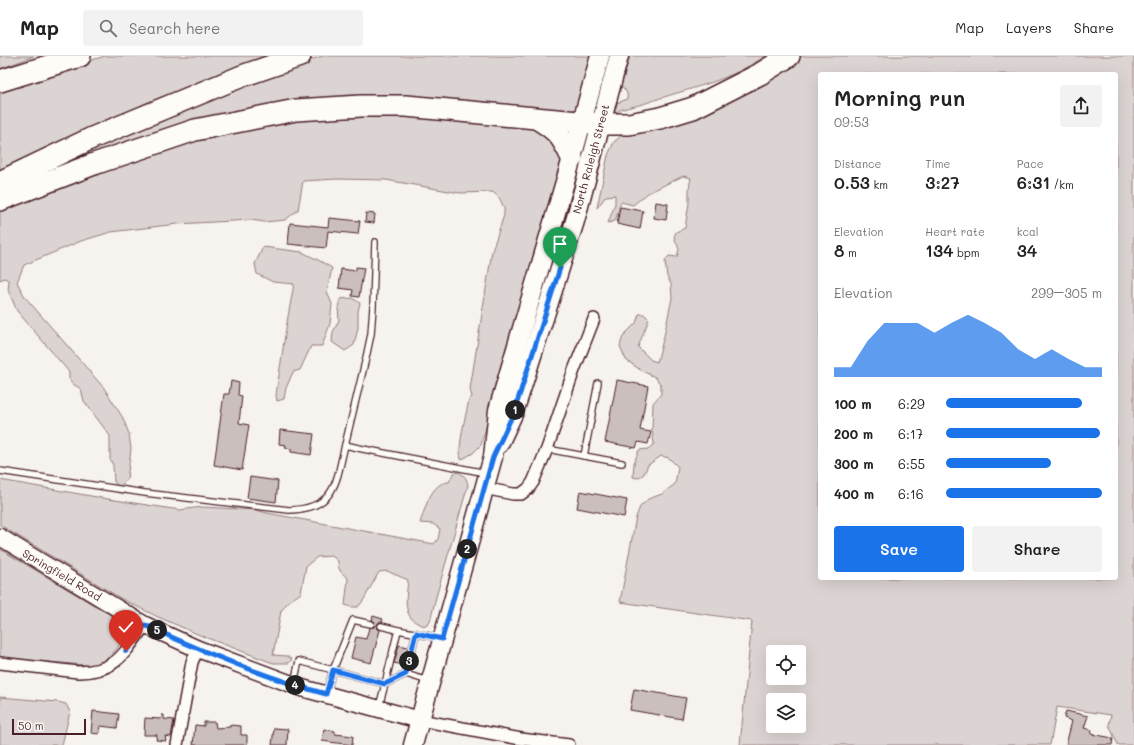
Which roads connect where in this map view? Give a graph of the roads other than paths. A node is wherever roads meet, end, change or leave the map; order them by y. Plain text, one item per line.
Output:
1 (51, 56) edge
2 (80, 56) edge
3 (300, 56) edge
4 (600, 56) edge
5 (619, 56) edge
6 (789, 56) edge
7 (0, 80) edge
8 (537, 118) junction
9 (591, 123) junction
10 (572, 158) junction
11 (0, 182) edge
12 (0, 200) edge
13 (375, 242) dead end
14 (594, 318) dead end
15 (598, 383) dead end
16 (345, 444) junction
17 (547, 449) junction
18 (584, 456) junction
19 (622, 463) dead end
20 (0, 470) edge
21 (488, 473) junction
22 (0, 537) edge
23 (371, 624) dead end
24 (145, 625) junction
25 (381, 626) dead end
26 (398, 630) junction
27 (416, 633) junction
28 (442, 639) junction
29 (198, 649) junction
30 (0, 664) edge
31 (333, 670) junction
32 (406, 674) junction
33 (431, 681) junction
34 (294, 684) junction
35 (385, 684) junction
36 (326, 694) junction
37 (378, 709) junction
38 (420, 720) junction
39 (177, 745) edge
40 (413, 745) edge
41 (569, 745) edge

1 - 7 highway
2 - 7 highway
3 - 11 highway
4 - 9 main road, North Raleigh Street
5 - 9 main road, North Raleigh Street
6 - 9 highway
8 - 9 highway
8 - 10 highway
8 - 12 highway
9 - 10 main road, North Raleigh Street
9 - 21 main road, North Raleigh Street
10 - 21 main road, North Raleigh Street
13 - 16 lane
14 - 17 street
15 - 18 lane
16 - 20 lane
16 - 21 lane
17 - 18 lane
17 - 21 street
18 - 19 lane
21 - 28 main road
22 - 24 main road, Springfield Road
23 - 31 lane
24 - 29 main road, Springfield Road
24 - 30 street
25 - 26 lane
26 - 27 lane
26 - 35 lane
27 - 28 lane
27 - 32 lane
28 - 33 main road
29 - 34 main road, Springfield Road
29 - 39 street
31 - 34 lane
31 - 35 lane
31 - 36 lane
32 - 33 lane
32 - 35 lane
33 - 38 main road
34 - 36 main road, Springfield Road
35 - 37 lane
36 - 37 main road, Springfield Road
37 - 38 main road, Springfield Road
38 - 40 main road
38 - 41 street

